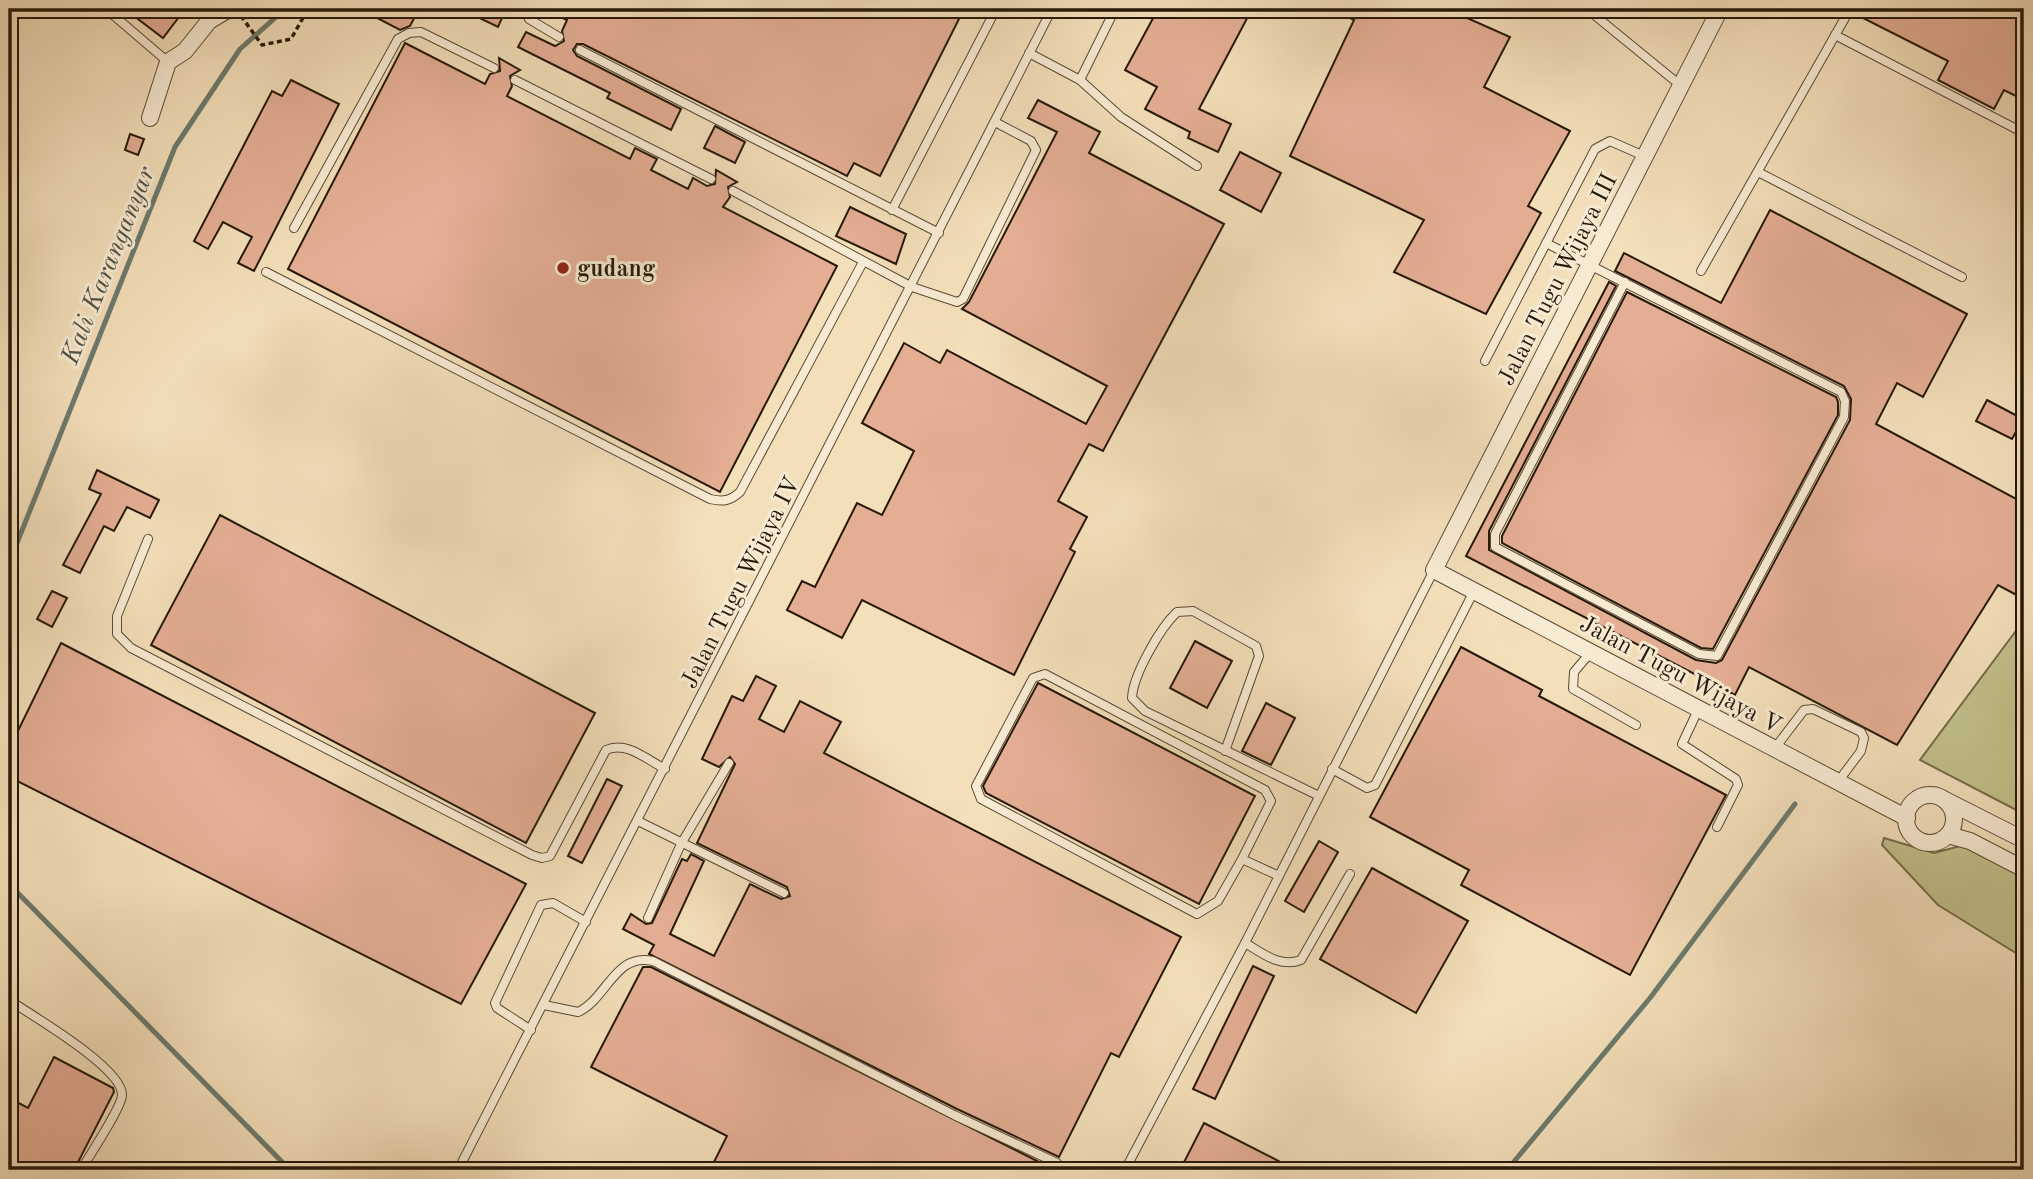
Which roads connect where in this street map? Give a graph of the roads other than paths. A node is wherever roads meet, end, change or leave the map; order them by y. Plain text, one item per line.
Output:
1 (233, 9) edge
2 (527, 9) edge
3 (996, 9) edge
4 (1052, 9) edge
5 (1115, 9) edge
6 (1587, 9) edge
7 (1720, 9) edge
8 (1850, 9) edge
9 (112, 14) dead end
10 (1835, 35) junction
11 (559, 37) dead end
12 (580, 50) dead end
13 (1029, 53) junction
14 (168, 62) junction
15 (494, 68) dead end
16 (515, 80) dead end
17 (1080, 80) junction
18 (1680, 85) junction
19 (150, 118) dead end
20 (995, 122) junction
21 (2024, 133) edge
22 (1644, 156) junction
23 (1197, 166) dead end
24 (1758, 172) junction
25 (711, 179) dead end
26 (733, 191) dead end
27 (892, 210) junction
28 (294, 228) dead end
29 (939, 233) junction
30 (1546, 243) junction
31 (863, 262) junction
32 (1590, 265) junction
33 (1701, 271) dead end
34 (266, 272) dead end
35 (1962, 277) dead end
36 (1625, 282) junction
37 (912, 287) junction
38 (1485, 361) dead end
39 (148, 540) dead end
40 (1434, 569) junction
41 (1474, 591) junction
42 (1591, 653) junction
43 (1698, 710) junction
44 (1636, 725) dead end
45 (1774, 748) junction
46 (1225, 751) junction
47 (729, 763) dead end
48 (665, 769) junction
49 (1332, 769) junction
50 (1837, 783) junction
51 (1319, 796) junction
52 (1943, 799) junction
53 (1907, 818) junction
54 (638, 821) junction
55 (1717, 827) dead end
56 (1948, 835) junction
57 (2024, 840) edge
58 (681, 844) junction
59 (1242, 859) junction
60 (2024, 869) edge
61 (1350, 874) dead end
62 (1279, 876) junction
63 (784, 893) dead end
64 (648, 918) dead end
65 (586, 922) junction
66 (1245, 943) junction
67 (9, 1000) edge
68 (544, 1005) junction
69 (531, 1030) junction
70 (81, 1170) edge
71 (458, 1170) edge
72 (1060, 1170) edge
73 (1125, 1170) edge

1 - 14 street
2 - 11 lane
3 - 27 lane
4 - 13 lane, Jalan Tugu Wijaya IV
5 - 17 lane
6 - 18 lane
7 - 18 street, Jalan Tugu Wijaya III
8 - 10 lane
9 - 14 lane
10 - 21 lane
10 - 24 lane
12 - 27 lane
13 - 17 lane
13 - 20 lane, Jalan Tugu Wijaya IV
14 - 19 street
15 - 28 lane
16 - 25 lane
17 - 23 lane
18 - 22 street, Jalan Tugu Wijaya III
20 - 29 lane, Jalan Tugu Wijaya IV
20 - 37 lane
22 - 30 lane
22 - 32 street, Jalan Tugu Wijaya III
24 - 33 lane
24 - 35 lane
26 - 31 lane
27 - 29 lane
29 - 37 lane, Jalan Tugu Wijaya IV
30 - 32 lane
30 - 38 lane
31 - 34 lane
31 - 37 lane
32 - 36 lane
32 - 40 street, Jalan Tugu Wijaya III
36 - 36 lane
37 - 48 lane, Jalan Tugu Wijaya IV
39 - 48 lane
40 - 41 street, Jalan Tugu Wijaya V
40 - 49 lane
41 - 42 street, Jalan Tugu Wijaya V
41 - 49 lane
42 - 43 street, Jalan Tugu Wijaya V
42 - 44 lane
43 - 45 street, Jalan Tugu Wijaya V
43 - 55 lane
45 - 50 street, Jalan Tugu Wijaya V
45 - 50 lane
46 - 46 lane
46 - 51 lane
47 - 58 lane
48 - 54 lane, Jalan Tugu Wijaya IV
49 - 51 lane
50 - 53 street, Jalan Tugu Wijaya V
51 - 62 lane
52 - 53 street
52 - 56 street
52 - 57 street
53 - 56 street
54 - 58 lane
54 - 65 lane, Jalan Tugu Wijaya IV
56 - 60 street
58 - 63 lane
58 - 64 lane
59 - 59 lane
59 - 62 lane
61 - 66 lane
62 - 66 lane
65 - 68 lane, Jalan Tugu Wijaya IV
65 - 69 lane
66 - 73 lane
67 - 70 lane
68 - 69 lane, Jalan Tugu Wijaya IV
68 - 72 lane
69 - 71 lane, Jalan Tugu Wijaya IV

